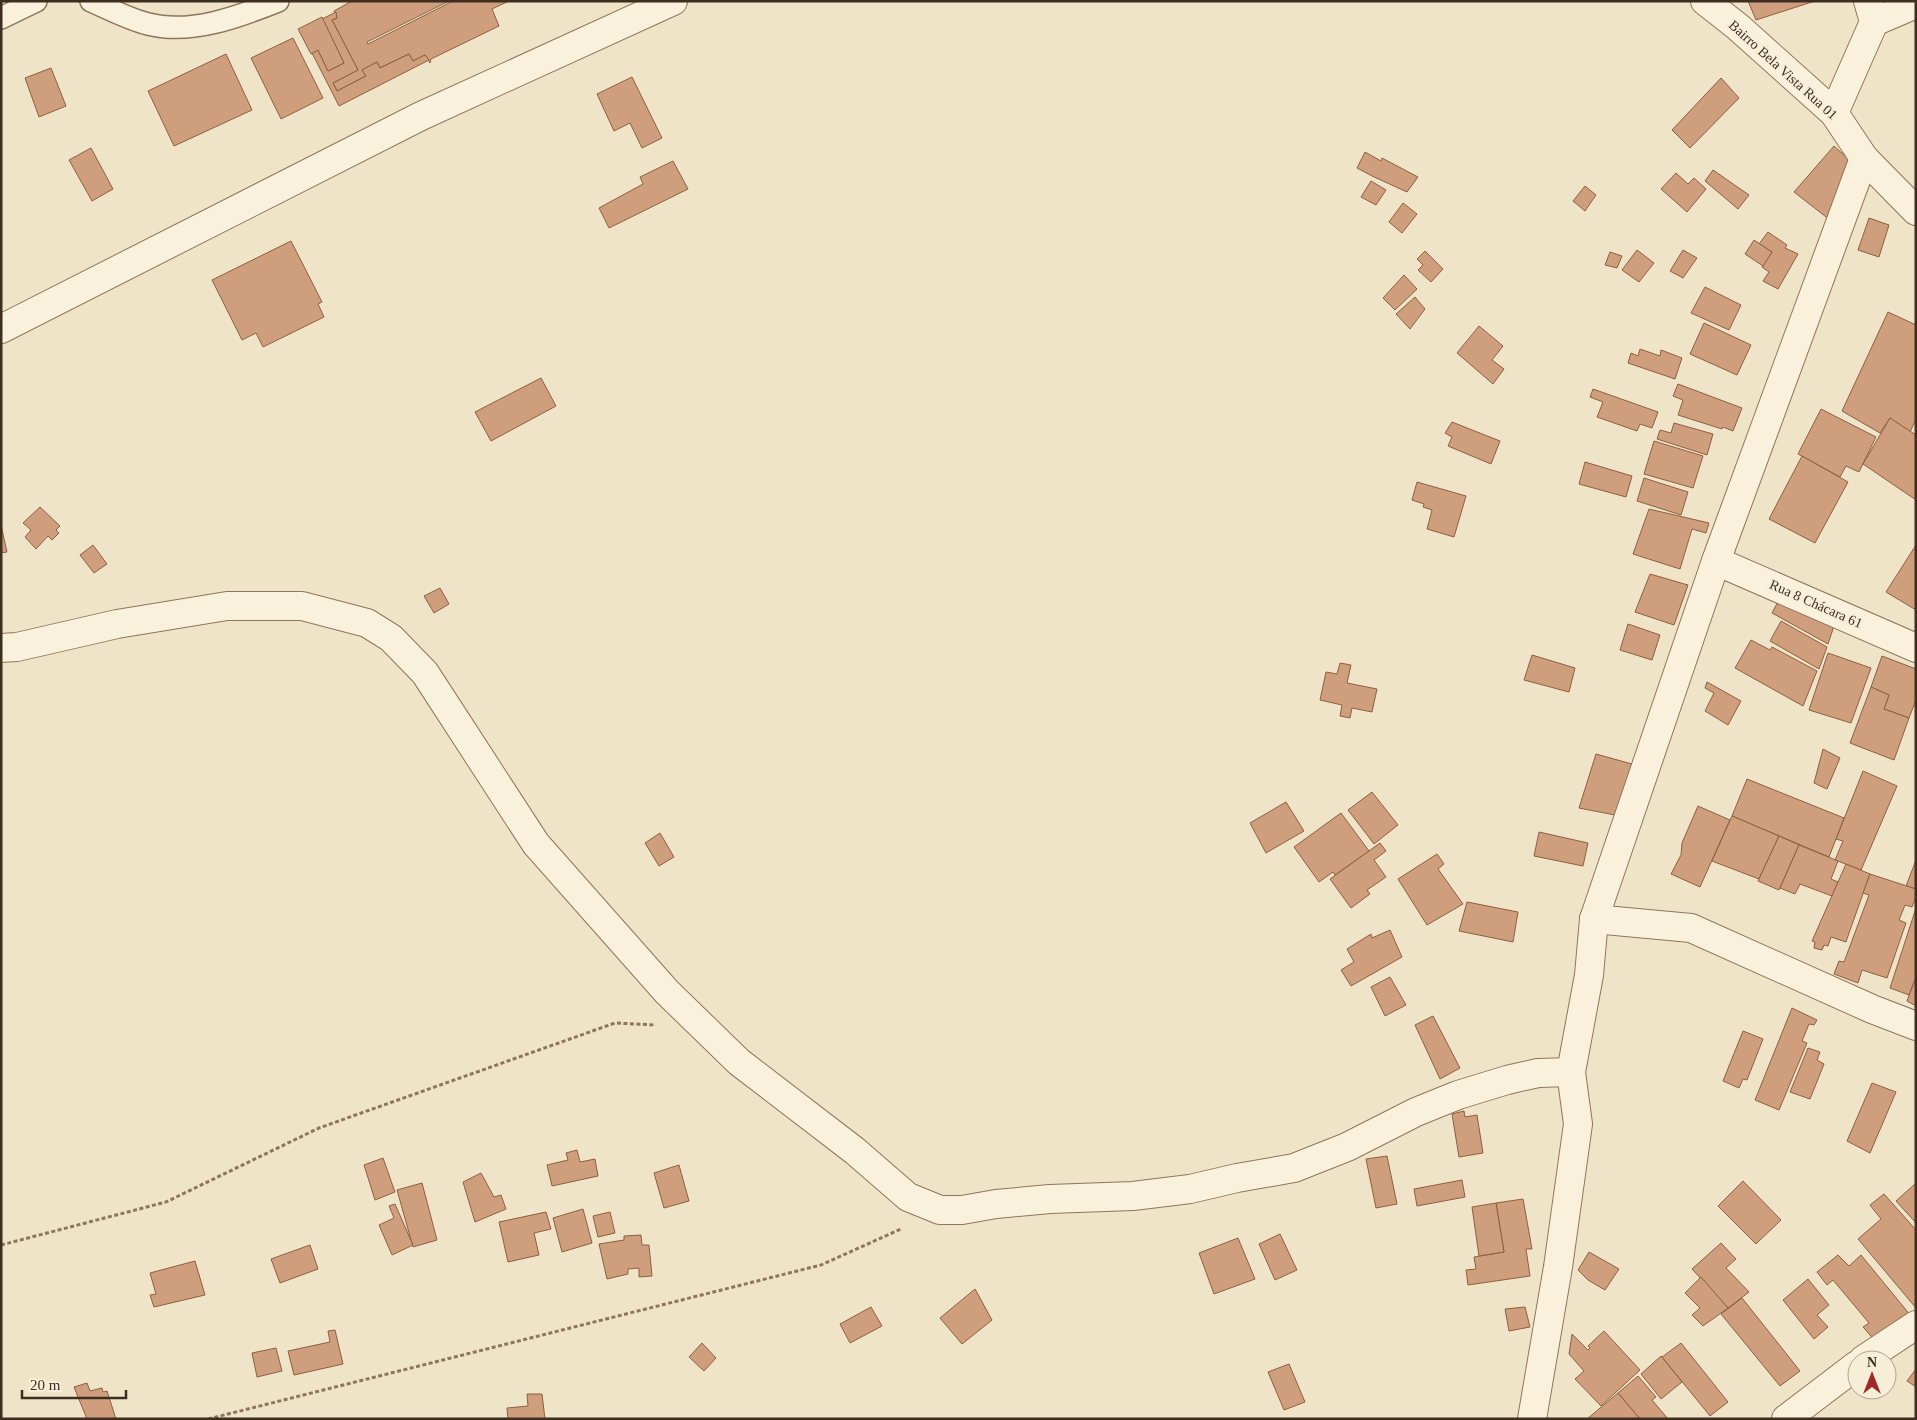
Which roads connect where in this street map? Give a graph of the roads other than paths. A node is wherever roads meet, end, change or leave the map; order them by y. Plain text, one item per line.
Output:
1 (36, 1) edge
2 (91, 1) edge
3 (278, 1) edge
4 (673, 1) edge
5 (1705, 1) edge
6 (1916, 4) edge
7 (1871, 12) edge
8 (1, 18) edge
9 (1834, 113) junction
10 (1864, 158) junction
11 (1916, 211) edge
12 (1, 329) edge
13 (1716, 561) junction
14 (1, 648) edge
15 (1916, 648) edge
16 (1594, 919) junction
17 (1916, 1026) edge
18 (1572, 1072) junction
19 (1916, 1325) edge
20 (1878, 1350) edge
21 (1847, 1373) edge
22 (1532, 1419) edge
23 (1786, 1419) edge

1 - 8 lane
2 - 3 lane
4 - 12 street
5 - 9 street, Bairro Bela Vista Rua 01
6 - 7 street
7 - 9 street
9 - 10 street, Bairro Bela Vista Rua 01
10 - 11 street, Bairro Bela Vista Rua 01
10 - 13 street
13 - 15 street, Rua 8 Chácara 61
13 - 16 street
14 - 18 street
16 - 17 street
16 - 18 street
18 - 22 street
19 - 20 street
21 - 23 street

